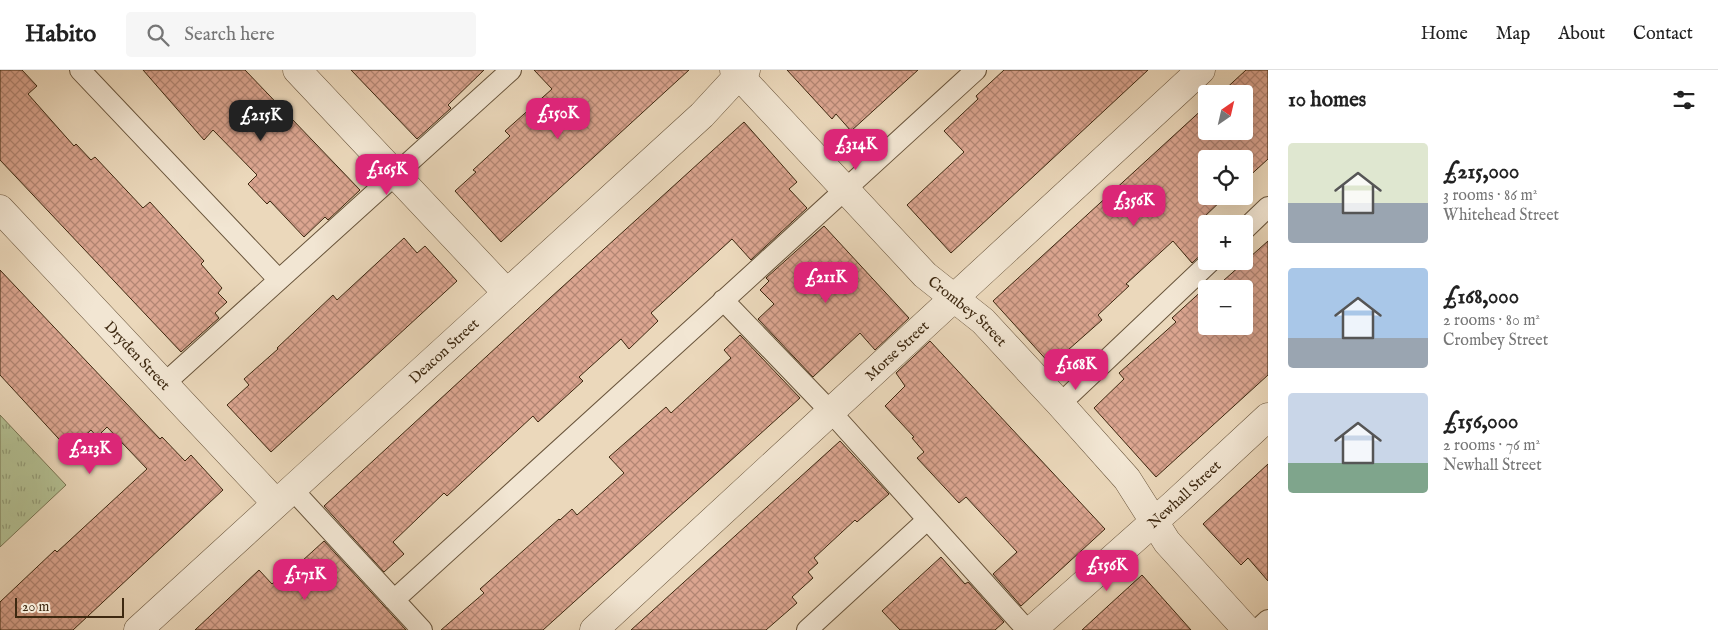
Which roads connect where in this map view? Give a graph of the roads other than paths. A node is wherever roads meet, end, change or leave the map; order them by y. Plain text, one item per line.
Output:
1 (80, 70) edge
2 (297, 70) edge
3 (510, 70) edge
4 (976, 70) edge
5 (1201, 70) edge
6 (739, 72) edge
7 (396, 174) junction
8 (845, 191) junction
9 (1268, 207) edge
10 (2, 215) edge
11 (1253, 221) edge
12 (1201, 270) edge
13 (279, 280) junction
14 (507, 293) junction
15 (954, 299) junction
16 (722, 300) junction
17 (165, 384) junction
18 (1060, 404) junction
19 (830, 411) junction
20 (1268, 417) edge
21 (284, 496) junction
22 (927, 520) junction
23 (1154, 522) junction
24 (394, 600) junction
25 (1268, 620) edge
26 (138, 630) edge
27 (422, 630) edge
28 (594, 630) edge
29 (807, 630) edge
30 (1027, 630) edge
31 (1032, 630) edge
32 (1247, 630) edge
33 (1257, 630) edge

1 - 13 lane
2 - 7 street
3 - 7 lane
4 - 8 lane
5 - 15 street, Morse Street
6 - 8 street, Crombey Street
6 - 14 street, Deacon Street
7 - 13 lane
7 - 14 street
8 - 15 street, Crombey Street
8 - 16 lane
9 - 11 lane
10 - 17 street, Dryden Street
12 - 18 lane
13 - 17 lane
14 - 21 street, Deacon Street
15 - 18 street, Crombey Street
15 - 19 street, Morse Street
16 - 19 lane
16 - 24 lane
17 - 21 street, Dryden Street
18 - 23 street, Crombey Street
19 - 22 lane
19 - 28 street, Morse Street
20 - 23 street, Newhall Street
21 - 24 lane
21 - 26 street, Deacon Street
22 - 29 lane
22 - 30 lane
23 - 31 street, Newhall Street
23 - 32 street, Crombey Street
24 - 27 lane
25 - 33 lane

